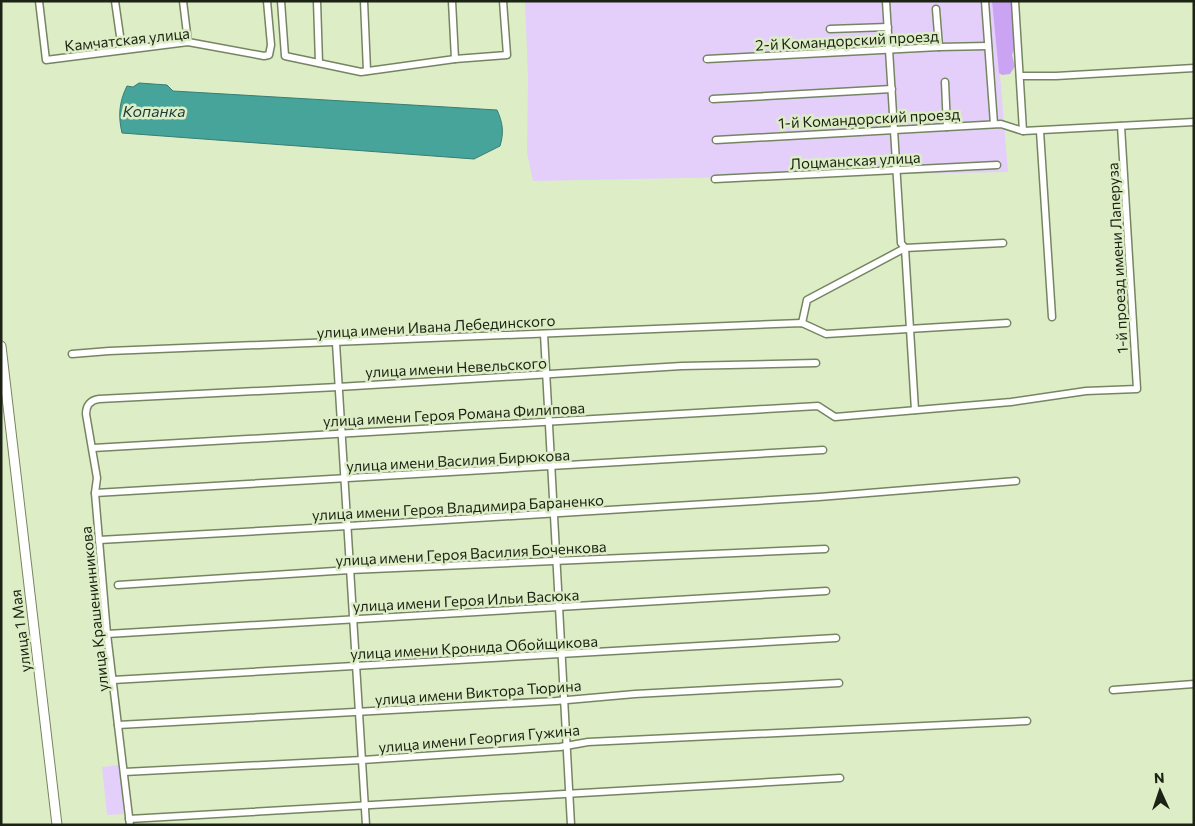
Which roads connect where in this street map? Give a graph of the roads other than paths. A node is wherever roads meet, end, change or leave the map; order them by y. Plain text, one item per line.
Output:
1 (39, 1) edge
2 (115, 1) edge
3 (183, 1) edge
4 (268, 1) edge
5 (280, 1) edge
6 (316, 1) edge
7 (364, 1) edge
8 (452, 1) edge
9 (503, 1) edge
10 (886, 1) edge
11 (985, 1) edge
12 (1015, 1) edge
13 (936, 9) dead end
14 (888, 26) junction
15 (830, 29) dead end
16 (188, 42) junction
17 (988, 46) junction
18 (939, 47) junction
19 (122, 50) junction
20 (890, 50) junction
21 (455, 59) junction
22 (707, 59) dead end
23 (319, 63) junction
24 (1194, 68) edge
25 (367, 71) junction
26 (1020, 76) junction
27 (945, 82) dead end
28 (892, 89) junction
29 (713, 99) dead end
30 (1194, 122) edge
31 (994, 124) junction
32 (947, 126) junction
33 (1121, 126) junction
34 (894, 129) junction
35 (1040, 130) junction
36 (1024, 131) junction
37 (716, 140) dead end
38 (997, 165) dead end
39 (897, 170) junction
40 (715, 179) dead end
41 (1003, 243) dead end
42 (905, 248) junction
43 (1052, 317) dead end
44 (802, 323) junction
45 (1007, 323) dead end
46 (910, 329) junction
47 (544, 334) junction
48 (336, 343) junction
49 (1, 346) edge
50 (72, 354) dead end
51 (816, 363) dead end
52 (547, 375) junction
53 (338, 387) junction
54 (99, 399) joint
55 (916, 410) junction
56 (549, 421) junction
57 (341, 433) junction
58 (93, 448) junction
59 (823, 450) dead end
60 (551, 467) junction
61 (344, 479) junction
62 (1016, 481) dead end
63 (95, 493) junction
64 (554, 514) junction
65 (348, 526) junction
66 (99, 540) junction
67 (824, 549) dead end
68 (556, 561) junction
69 (350, 570) junction
70 (118, 585) dead end
71 (826, 591) dead end
72 (559, 607) junction
73 (354, 619) junction
74 (107, 634) junction
75 (836, 638) dead end
76 (562, 654) junction
77 (356, 666) junction
78 (113, 680) junction
79 (839, 683) dead end
80 (1194, 684) edge
81 (1113, 690) dead end
82 (564, 700) junction
83 (359, 712) junction
84 (1027, 721) dead end
85 (118, 725) junction
86 (567, 746) junction
87 (362, 760) junction
88 (124, 772) junction
89 (840, 778) dead end
90 (569, 794) junction
91 (365, 806) junction
92 (130, 822) edge
93 (56, 825) edge
94 (366, 825) edge
95 (571, 825) edge

1 - 19 street, Камчатская улица
2 - 19 street
3 - 16 street
4 - 16 street, Камчатская улица
5 - 23 street
6 - 23 street
7 - 25 street
8 - 21 street
9 - 21 street
10 - 14 street
11 - 17 street
12 - 26 street
13 - 18 street
14 - 15 street
14 - 20 street
16 - 19 street, Камчатская улица
17 - 18 street, 2-й Командорский проезд
17 - 31 street
18 - 20 street, 2-й Командорский проезд
20 - 22 street, 2-й Командорский проезд
20 - 28 street
21 - 25 street
23 - 25 street
24 - 26 street
26 - 36 street
27 - 32 street
28 - 29 street
28 - 34 street
30 - 33 street, 1-й Командорский проезд
31 - 32 street, 1-й Командорский проезд
31 - 36 street, 1-й Командорский проезд
32 - 34 street, 1-й Командорский проезд
33 - 35 street, 1-й Командорский проезд
33 - 55 street, 1-й проезд имени Лаперуза
34 - 37 street, 1-й Командорский проезд
34 - 39 street
35 - 36 street, 1-й Командорский проезд
35 - 43 street
38 - 39 street, Лоцманская улица
39 - 40 street, Лоцманская улица
39 - 42 street
41 - 42 street
42 - 44 street
42 - 46 street
44 - 46 street
44 - 47 street, улица имени Ивана Лебединского
45 - 46 street
46 - 55 street
47 - 48 street, улица имени Ивана Лебединского
47 - 52 street
48 - 50 street, улица имени Ивана Лебединского
48 - 53 street
49 - 93 street, улица 1 Мая
51 - 52 street, улица имени Невельского
52 - 53 street, улица имени Невельского
52 - 56 street
53 - 54 street, улица имени Невельского
53 - 57 street
54 - 58 street, улица Крашенинникова
55 - 56 street, улица имени Героя Романа Филипова
56 - 57 street, улица имени Героя Романа Филипова
56 - 60 street
57 - 58 street, улица имени Героя Романа Филипова
57 - 61 street
58 - 63 street, улица Крашенинникова
59 - 60 street, улица имени Василия Бирюкова
60 - 61 street, улица имени Василия Бирюкова
60 - 64 street
61 - 63 street, улица имени Василия Бирюкова
61 - 65 street
62 - 64 street, улица имени Героя Владимира Бараненко
63 - 66 street, улица Крашенинникова
64 - 65 street, улица имени Героя Владимира Бараненко
64 - 68 street
65 - 66 street, улица имени Героя Владимира Бараненко
65 - 69 street
66 - 74 street, улица Крашенинникова
67 - 68 street, улица имени Героя Василия Боченкова
68 - 69 street, улица имени Героя Василия Боченкова
68 - 72 street
69 - 70 street, улица имени Героя Василия Боченкова
69 - 73 street
71 - 72 street, улица имени Героя Ильи Васюка
72 - 73 street, улица имени Героя Ильи Васюка
72 - 76 street
73 - 74 street, улица имени Героя Ильи Васюка
73 - 77 street
74 - 78 street, улица Крашенинникова
75 - 76 street, улица имени Кронида Обойщикова
76 - 77 street, улица имени Кронида Обойщикова
76 - 82 street
77 - 78 street, улица имени Кронида Обойщикова
77 - 83 street
78 - 85 street, улица Крашенинникова
79 - 82 street, улица имени Виктора Тюрина
80 - 81 street
82 - 83 street, улица имени Виктора Тюрина
82 - 86 street
83 - 85 street, улица имени Виктора Тюрина
83 - 87 street
84 - 86 street, улица имени Георгия Гужина
85 - 88 street, улица Крашенинникова
86 - 87 street, улица имени Георгия Гужина
86 - 90 street
87 - 88 street, улица имени Георгия Гужина
87 - 91 street
88 - 92 street, улица Крашенинникова
89 - 90 street
90 - 91 street
90 - 95 street
91 - 92 street
91 - 94 street

